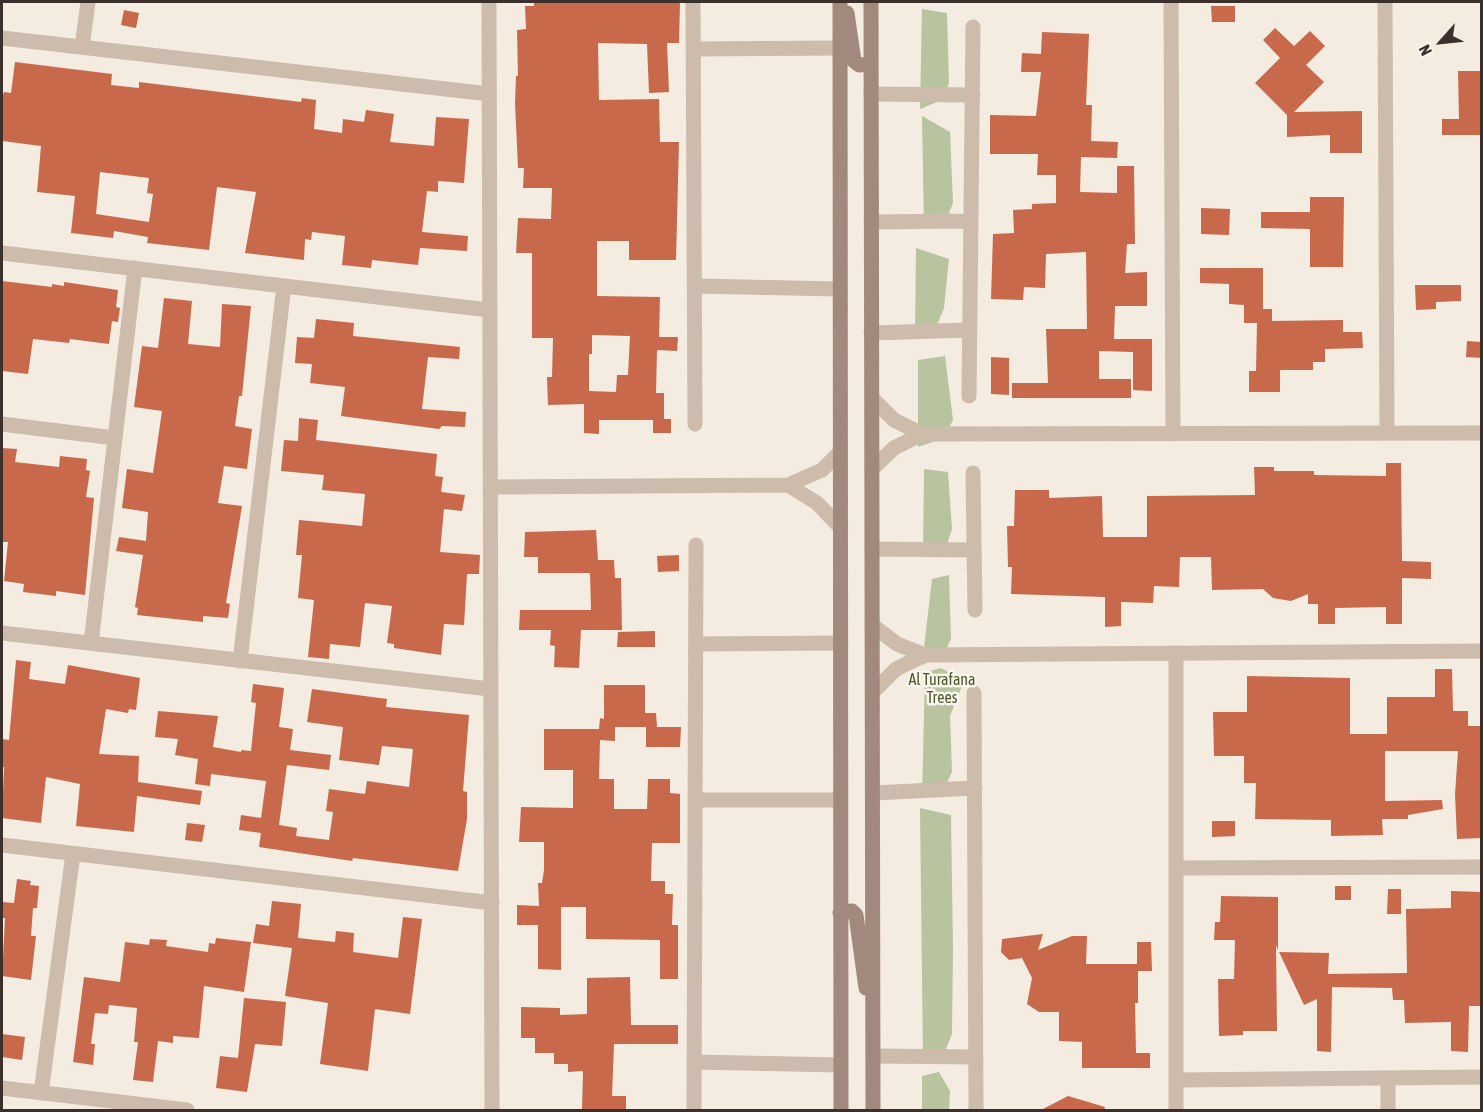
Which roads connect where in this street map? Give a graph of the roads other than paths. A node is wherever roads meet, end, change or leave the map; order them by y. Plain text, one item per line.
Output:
1 (88, 2) edge
2 (489, 2) edge
3 (693, 2) edge
4 (841, 2) edge
5 (871, 2) edge
6 (1171, 2) edge
7 (1385, 2) edge
8 (973, 27) dead end
9 (2, 38) edge
10 (82, 47) junction
11 (840, 48) junction
12 (694, 50) junction
13 (871, 64) junction
14 (489, 94) junction
15 (872, 94) junction
16 (972, 95) junction
17 (971, 221) junction
18 (871, 222) junction
19 (2, 253) edge
20 (135, 268) junction
21 (284, 286) junction
22 (695, 286) junction
23 (839, 289) junction
24 (489, 310) junction
25 (970, 330) junction
26 (871, 333) junction
27 (969, 396) dead end
28 (872, 398) junction
29 (2, 424) edge
30 (695, 424) dead end
31 (1387, 433) junction
32 (1482, 433) edge
33 (922, 434) junction
34 (1173, 434) junction
35 (115, 438) junction
36 (840, 452) junction
37 (872, 469) junction
38 (973, 472) dead end
39 (788, 485) junction
40 (492, 487) junction
41 (841, 528) junction
42 (696, 545) dead end
43 (872, 549) junction
44 (974, 550) junction
45 (975, 610) dead end
46 (872, 625) junction
47 (2, 633) edge
48 (91, 643) junction
49 (841, 643) junction
50 (696, 644) junction
51 (1482, 651) edge
52 (1176, 654) junction
53 (925, 655) junction
54 (240, 661) junction
55 (490, 689) junction
56 (873, 692) junction
57 (974, 693) dead end
58 (975, 788) junction
59 (873, 793) junction
60 (695, 800) junction
61 (841, 800) junction
62 (2, 845) edge
63 (73, 854) junction
64 (1482, 867) edge
65 (1177, 868) junction
66 (492, 903) junction
67 (840, 914) junction
68 (873, 1008) junction
69 (873, 1056) junction
70 (976, 1057) junction
71 (694, 1062) junction
72 (840, 1065) junction
73 (1482, 1077) edge
74 (1388, 1078) junction
75 (1176, 1080) junction
76 (2, 1088) edge
77 (42, 1093) junction
78 (170, 1109) edge
79 (187, 1110) edge
80 (492, 1110) edge
81 (694, 1110) edge
82 (841, 1110) edge
83 (873, 1110) edge
84 (976, 1110) edge
85 (1176, 1110) edge
86 (1388, 1110) edge

1 - 10 street
2 - 14 street
3 - 12 street
4 - 11 main road
4 - 13 main road
5 - 13 main road
6 - 34 street
7 - 31 street
8 - 16 street
9 - 10 street
10 - 14 street
11 - 12 street
11 - 23 main road
12 - 22 street
13 - 15 main road
14 - 24 street
15 - 16 street
15 - 18 main road
16 - 17 street
17 - 18 street
17 - 25 street
18 - 26 main road
19 - 20 street
20 - 21 street
20 - 35 street
21 - 24 street
21 - 54 street
22 - 23 street
22 - 30 street
23 - 36 main road
24 - 40 street
25 - 26 street
25 - 27 street
26 - 28 main road
28 - 33 street
28 - 37 main road
29 - 35 street
31 - 32 street
31 - 34 street
33 - 34 street
33 - 37 street
35 - 48 street
36 - 39 street
36 - 41 main road
37 - 43 main road
38 - 44 street
39 - 40 street
39 - 41 street
40 - 55 street
41 - 49 main road
42 - 50 street
43 - 44 street
43 - 46 main road
44 - 45 street
46 - 53 street
46 - 56 main road
47 - 48 street
48 - 54 street
49 - 50 street
49 - 61 main road
50 - 60 street
51 - 52 street
52 - 53 street
52 - 65 street
53 - 56 street
54 - 55 street
55 - 66 street
56 - 59 main road
57 - 58 street
58 - 59 street
58 - 70 street
59 - 68 main road
60 - 61 street
60 - 71 street
61 - 67 main road
62 - 63 street
63 - 66 street
63 - 77 street
64 - 65 street
65 - 75 street
66 - 80 street
67 - 68 main road
67 - 72 main road
68 - 69 main road
69 - 70 street
69 - 83 main road
70 - 84 street
71 - 72 street
71 - 81 street
72 - 82 main road
73 - 74 street
74 - 75 street
74 - 86 street
75 - 85 street
76 - 77 street
77 - 78 street
78 - 79 street

